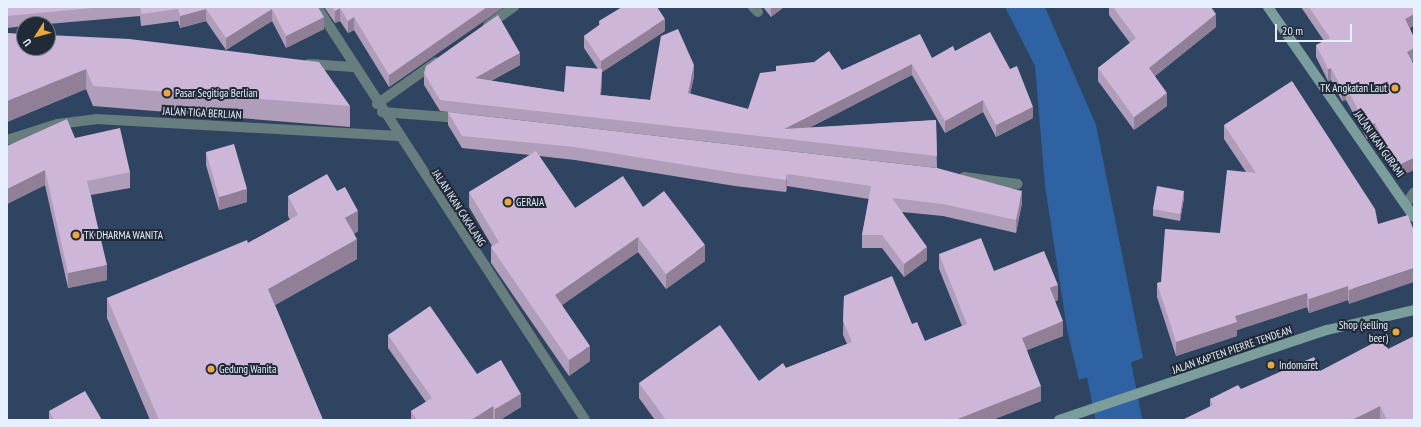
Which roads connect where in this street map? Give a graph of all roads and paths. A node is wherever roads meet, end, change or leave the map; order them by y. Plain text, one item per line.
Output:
1 (317, 7) edge
2 (514, 7) edge
3 (1268, 7) edge
4 (480, 31) edge
5 (442, 57) edge
6 (294, 64) edge
7 (353, 67) junction
8 (380, 108) junction
9 (471, 119) edge
10 (399, 136) junction
11 (7, 140) edge
12 (955, 176) edge
13 (1018, 184) dead end
14 (1414, 192) edge
15 (1406, 204) junction
16 (1414, 216) edge
17 (1414, 310) edge
18 (585, 420) edge
19 (1060, 420) edge

1 - 7 street, JALAN IKAN CAKALANG
2 - 4 street
3 - 15 main road, JALAN IKAN GURAMI
5 - 8 street
6 - 7 street
7 - 8 street, JALAN IKAN CAKALANG
8 - 9 street
8 - 10 street, JALAN IKAN CAKALANG
10 - 11 street, JALAN TIGA BERLIAN
10 - 18 street, JALAN IKAN CAKALANG
12 - 13 street
14 - 15 street
15 - 16 main road, JALAN IKAN GURAMI
17 - 19 main road, JALAN KAPTEN PIERRE TENDEAN

